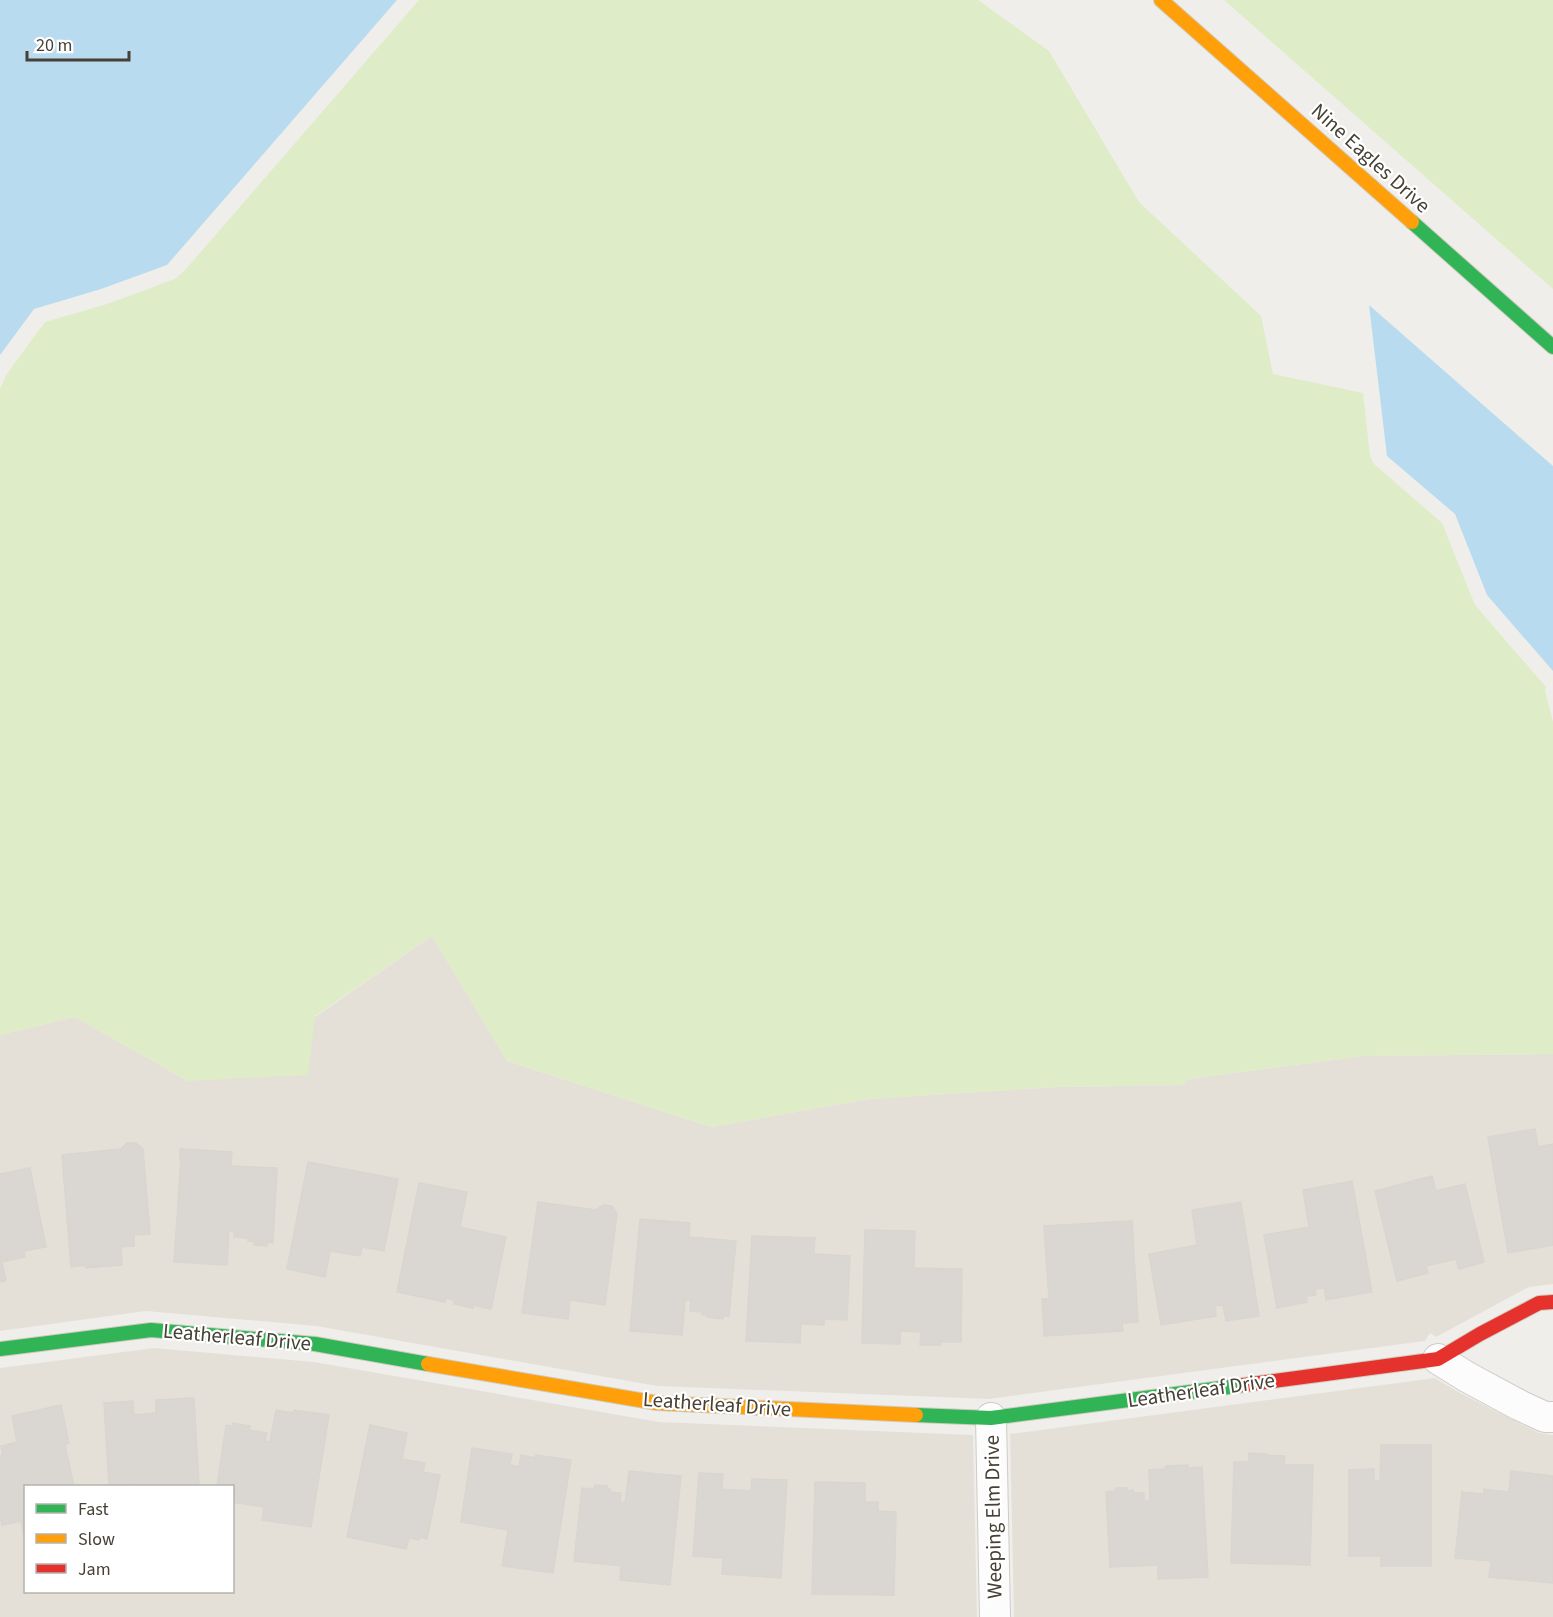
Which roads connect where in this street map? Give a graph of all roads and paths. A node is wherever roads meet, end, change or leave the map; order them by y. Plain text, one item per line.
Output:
1 (1161, 0) edge
2 (1553, 347) edge
3 (1553, 1302) edge
4 (0, 1349) edge
5 (1438, 1359) junction
6 (1553, 1417) edge
7 (991, 1418) junction
8 (995, 1617) edge

1 - 2 street, Nine Eagles Drive
3 - 5 street, Leatherleaf Drive
4 - 7 street, Leatherleaf Drive
5 - 6 street
5 - 7 street, Leatherleaf Drive
7 - 8 street, Weeping Elm Drive

